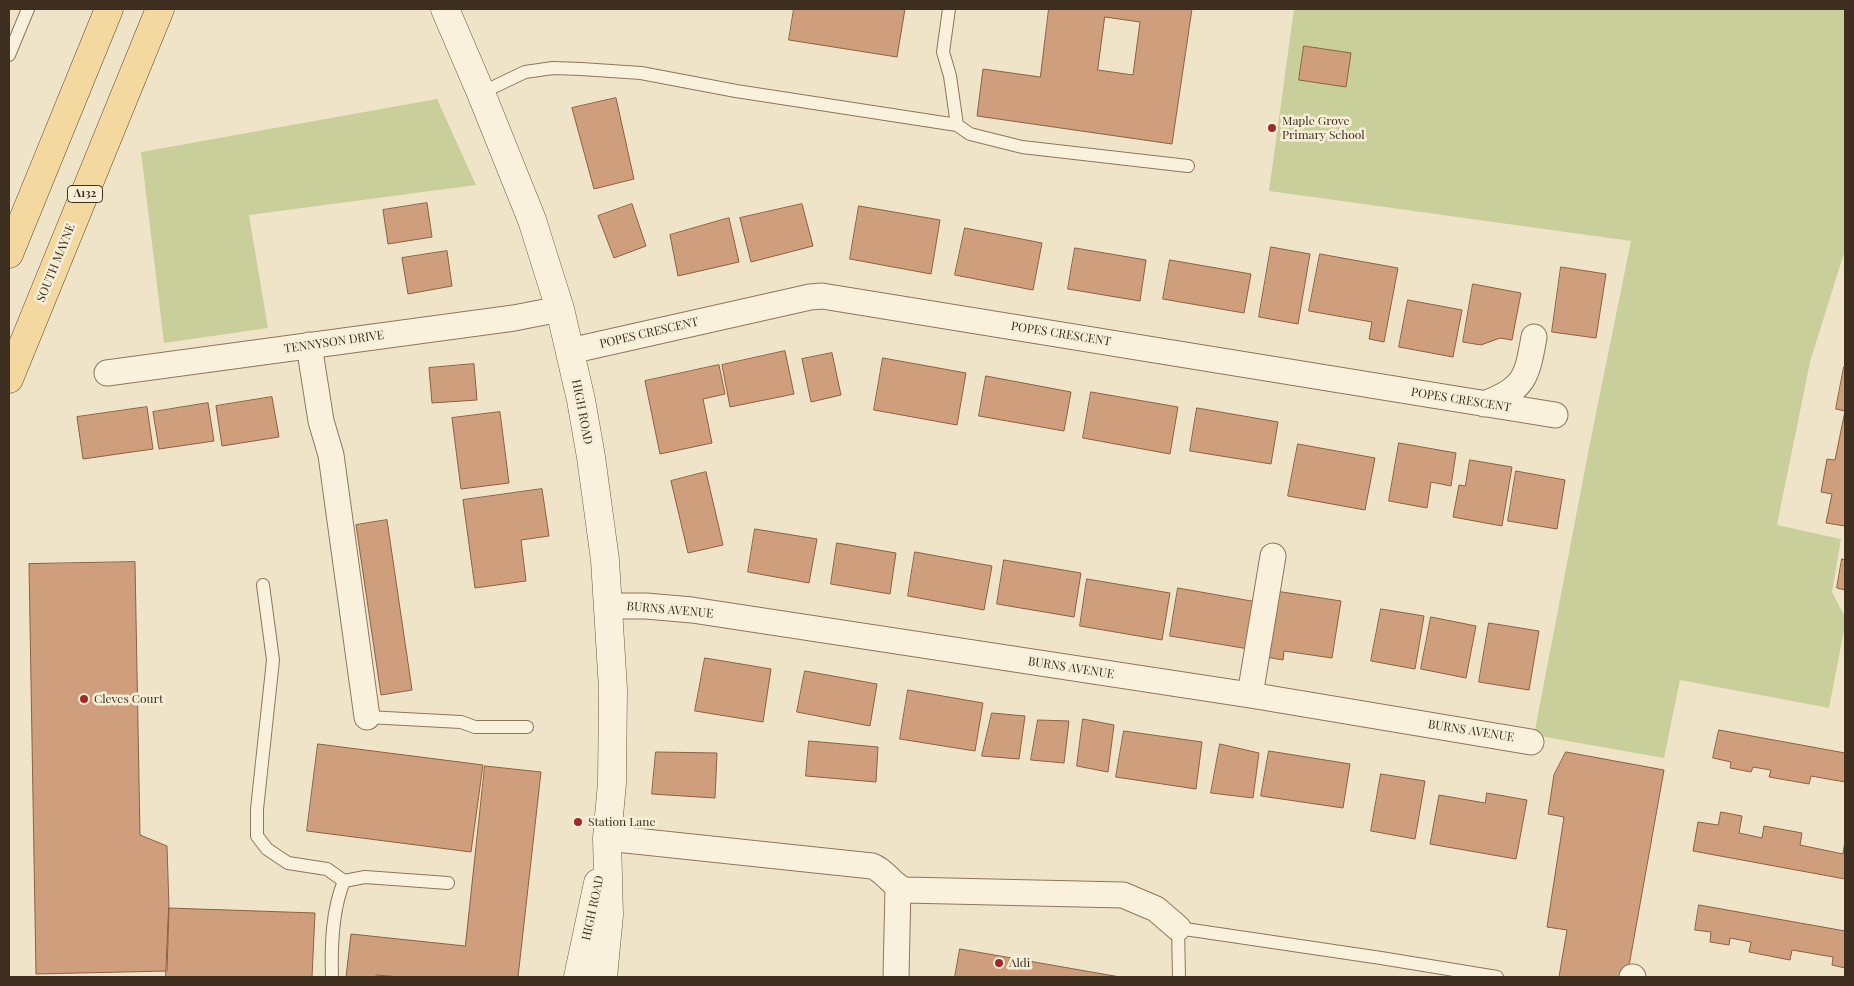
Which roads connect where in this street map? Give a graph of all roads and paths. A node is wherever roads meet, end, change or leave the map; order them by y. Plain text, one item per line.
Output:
1 (28, 9) edge
2 (109, 9) edge
3 (160, 9) edge
4 (445, 9) edge
5 (949, 9) edge
6 (9, 55) edge
7 (481, 93) junction
8 (957, 125) junction
9 (1188, 166) dead end
10 (9, 254) edge
11 (560, 309) junction
12 (1534, 337) dead end
13 (309, 345) junction
14 (570, 351) junction
15 (107, 373) dead end
16 (9, 379) edge
17 (1484, 404) junction
18 (1555, 415) dead end
19 (1274, 556) dead end
20 (263, 585) dead end
21 (609, 606) junction
22 (1250, 695) junction
23 (367, 717) joint
24 (526, 727) dead end
25 (1531, 742) dead end
26 (608, 838) junction
27 (344, 881) junction
28 (448, 883) dead end
29 (898, 888) junction
30 (1178, 928) junction
31 (332, 977) edge
32 (578, 977) edge
33 (604, 977) edge
34 (896, 977) edge
35 (1179, 977) edge
36 (1497, 977) edge

1 - 6 lane
2 - 10 main road
3 - 16 main road, SOUTH MAYNE / A132
4 - 7 main road, HIGH ROAD
5 - 8 lane
7 - 8 lane
7 - 11 main road, HIGH ROAD
8 - 9 lane
11 - 13 street, TENNYSON DRIVE
11 - 14 main road, HIGH ROAD
12 - 17 street
13 - 15 street, TENNYSON DRIVE
13 - 23 street
14 - 17 street, POPES CRESCENT
14 - 21 main road, HIGH ROAD
17 - 18 street, POPES CRESCENT
19 - 22 street
20 - 27 lane
21 - 22 street, BURNS AVENUE
21 - 26 main road, HIGH ROAD
22 - 25 street, BURNS AVENUE
23 - 24 lane
26 - 29 street
26 - 32 main road, HIGH ROAD
26 - 33 main road, HIGH ROAD
27 - 28 lane
27 - 31 lane
29 - 30 street
29 - 34 street
30 - 35 lane
30 - 36 lane

